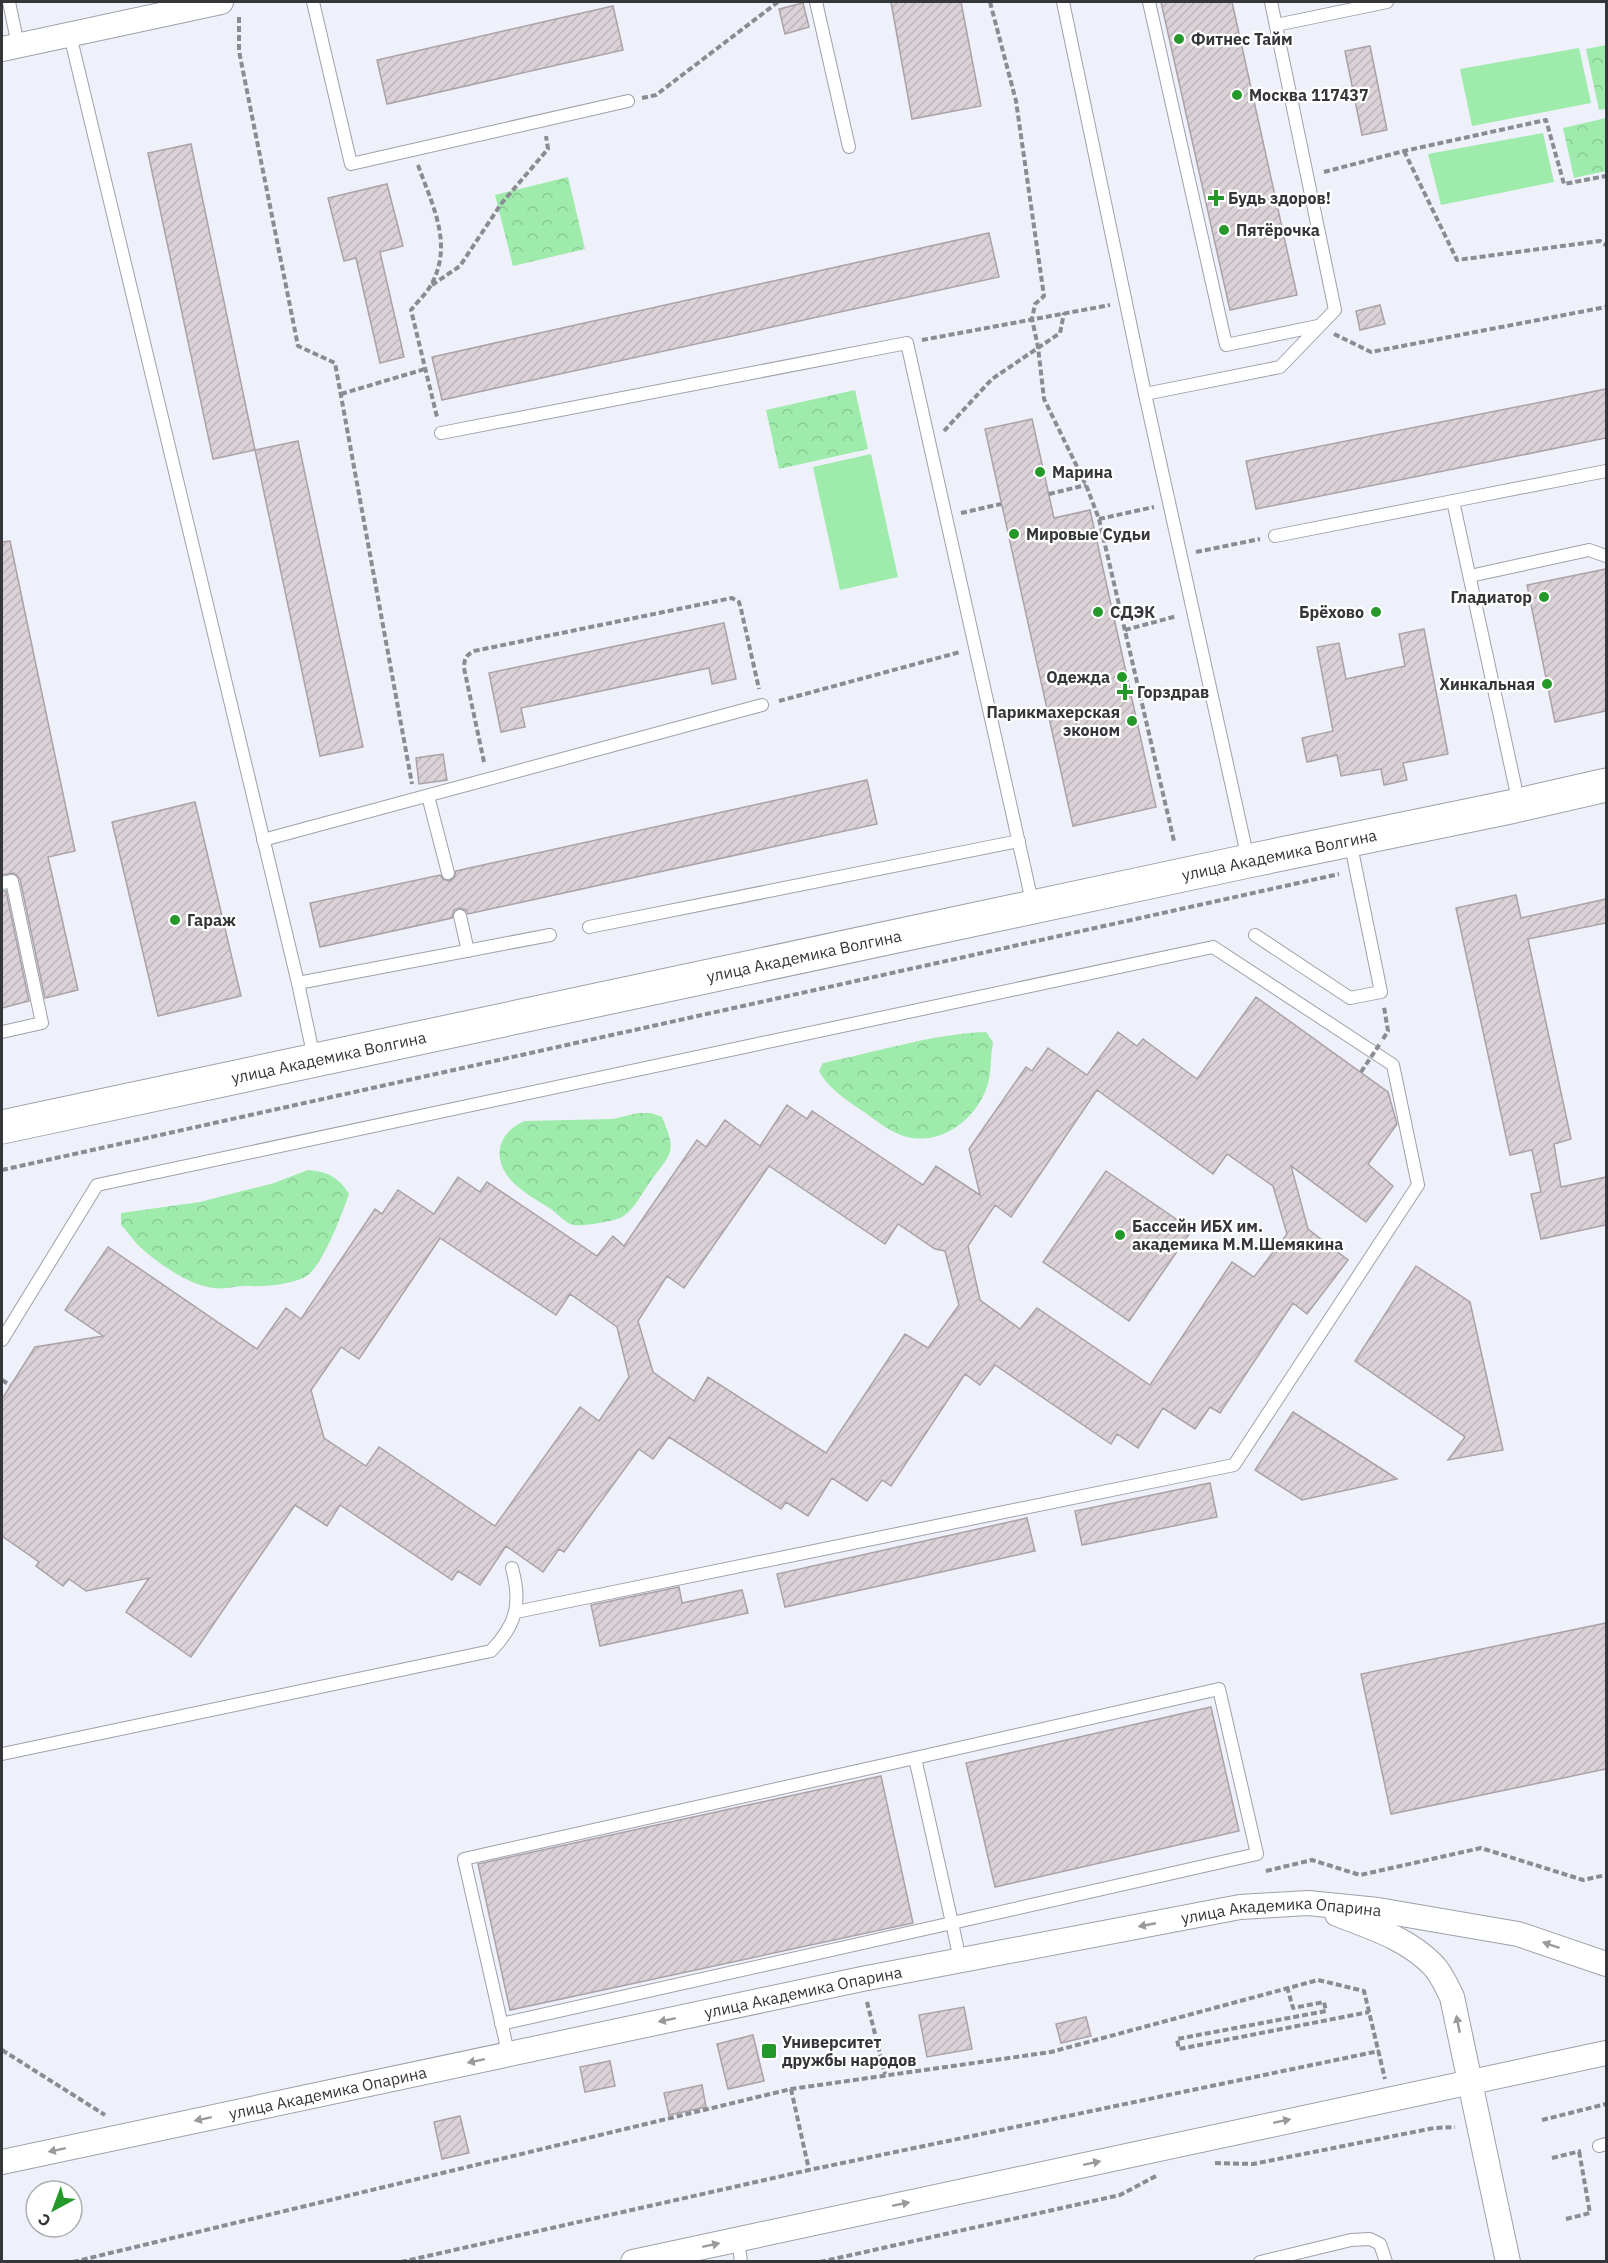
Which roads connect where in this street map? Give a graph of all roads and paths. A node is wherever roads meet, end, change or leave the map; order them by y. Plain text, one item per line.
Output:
1 (9, 2) edge
2 (313, 2) edge
3 (778, 2) edge
4 (816, 2) edge
5 (990, 2) edge
6 (1063, 2) edge
7 (1149, 2) edge
8 (1271, 2) edge
9 (1388, 2) edge
10 (230, 8) edge
11 (1276, 25) junction
12 (70, 35) junction
13 (10, 47) edge
14 (628, 101) joint
15 (849, 147) dead end
16 (548, 148) dead end
17 (412, 150) junction
18 (1404, 151) junction
19 (1308, 176) junction
20 (1606, 176) edge
21 (1606, 245) edge
22 (431, 285) junction
23 (1125, 302) junction
24 (1606, 307) edge
25 (1064, 313) junction
26 (1032, 319) junction
27 (1318, 326) junction
28 (907, 342) junction
29 (1038, 347) junction
30 (425, 369) junction
31 (341, 394) junction
32 (1144, 394) junction
33 (441, 433) joint
34 (930, 446) junction
35 (1606, 471) edge
36 (1086, 485) junction
37 (1049, 494) dead end
38 (1453, 501) junction
39 (1001, 504) dead end
40 (1169, 504) junction
41 (946, 517) junction
42 (1099, 519) junction
43 (1275, 536) joint
44 (1180, 555) junction
45 (1606, 556) edge
46 (1470, 576) junction
47 (1192, 613) junction
48 (1125, 630) junction
49 (975, 648) junction
50 (762, 705) junction
51 (488, 780) junction
52 (1606, 785) edge
53 (429, 796) junction
54 (414, 799) junction
55 (1519, 805) junction
56 (264, 840) junction
57 (1019, 841) junction
58 (1174, 841) dead end
59 (1353, 855) junction
60 (1248, 861) junction
61 (448, 873) dead end
62 (2, 883) edge
63 (1034, 907) junction
64 (459, 916) dead end
65 (589, 927) dead end
66 (1255, 934) dead end
67 (550, 935) dead end
68 (468, 951) junction
69 (298, 983) junction
70 (1380, 992) junction
71 (2, 1032) edge
72 (315, 1061) junction
73 (1361, 1072) dead end
74 (2, 1127) edge
75 (2, 1170) edge
76 (2, 1340) edge
77 (2, 1380) edge
78 (10, 1385) dead end
79 (512, 1568) dead end
80 (516, 1612) junction
81 (2, 1754) edge
82 (915, 1758) junction
83 (1308, 1903) junction
84 (952, 1923) junction
85 (960, 1960) junction
86 (1606, 1964) edge
87 (861, 1979) junction
88 (1287, 1987) junction
89 (1369, 2012) junction
90 (501, 2024) junction
91 (2, 2050) edge
92 (1379, 2051) junction
93 (1606, 2053) edge
94 (508, 2054) junction
95 (885, 2074) junction
96 (1385, 2080) dead end
97 (1469, 2081) junction
98 (791, 2089) junction
99 (1606, 2104) edge
100 (113, 2120) dead end
101 (1542, 2120) dead end
102 (1395, 2126) dead end
103 (1455, 2126) dead end
104 (1398, 2136) junction
105 (1603, 2145) edge
106 (1579, 2151) junction
107 (1552, 2158) dead end
108 (2, 2162) edge
109 (1212, 2163) dead end
110 (809, 2170) junction
111 (1160, 2174) dead end
112 (1566, 2219) dead end
113 (740, 2250) edge
114 (73, 2262) edge
115 (401, 2262) edge
116 (633, 2262) edge
117 (820, 2262) edge
118 (1260, 2262) edge
119 (1386, 2262) edge
120 (1508, 2262) edge

1 - 13 lane
2 - 17 lane
3 - 14 path
4 - 15 lane
5 - 26 path
6 - 23 lane
7 - 27 lane
8 - 11 lane
9 - 11 lane
10 - 12 street
10 - 31 path
11 - 19 lane
12 - 13 street
12 - 56 lane
14 - 17 lane
16 - 22 path
17 - 22 path
18 - 19 path
18 - 20 path
18 - 21 path
19 - 27 lane
22 - 30 path
23 - 25 path
23 - 32 lane
24 - 27 path
25 - 26 path
25 - 29 path
26 - 28 path
26 - 29 path
27 - 32 lane
28 - 33 lane
28 - 34 lane
29 - 34 path
29 - 36 path
30 - 31 path
30 - 33 path
31 - 54 path
32 - 40 lane
34 - 41 lane
35 - 38 lane
36 - 37 path
36 - 42 path
38 - 43 lane
38 - 46 lane
39 - 41 path
40 - 42 path
40 - 44 lane
41 - 49 lane
42 - 48 path
43 - 44 path
44 - 47 lane
45 - 46 lane
46 - 55 lane
47 - 48 path
47 - 60 lane
48 - 58 path
49 - 50 path
49 - 57 lane
50 - 51 lane
50 - 51 path
51 - 53 lane
52 - 55 street, улица Академика Волгина
53 - 54 lane
53 - 61 lane
54 - 56 lane
55 - 59 street, улица Академика Волгина
56 - 69 lane
57 - 63 lane
57 - 65 lane
59 - 60 street, улица Академика Волгина
59 - 70 lane
59 - 75 path
60 - 63 street, улица Академика Волгина
62 - 71 lane
63 - 72 street, улица Академика Волгина
64 - 68 lane
66 - 70 lane
67 - 68 lane
68 - 69 lane
69 - 72 lane
70 - 73 path, bridge
72 - 74 street, улица Академика Волгина
76 - 80 lane
77 - 78 path
79 - 80 lane
80 - 81 lane
82 - 84 lane
82 - 84 lane
82 - 90 lane
83 -> 85 street, улица Академика Опарина
86 -> 83 street, улица Академика Опарина
97 -> 83 street
84 - 85 lane
84 - 90 lane
85 - 87 street, улица Академика Опарина
87 -> 94 street, улица Академика Опарина
87 - 95 path
88 - 89 path
88 - 89 path
88 - 95 path
89 - 92 path
90 - 94 lane
91 - 100 path
92 - 96 path
92 - 110 path
93 - 97 street
94 -> 108 street, улица Академика Опарина
95 - 98 path
113 -> 97 street
97 - 120 street
98 - 110 path
98 - 114 path
99 - 101 path
102 - 104 path
103 - 104 path
104 - 109 path
105 - 106 path
106 - 107 path
106 - 112 path
110 - 115 path
111 - 117 path
116 -> 113 street
118 - 119 lane

